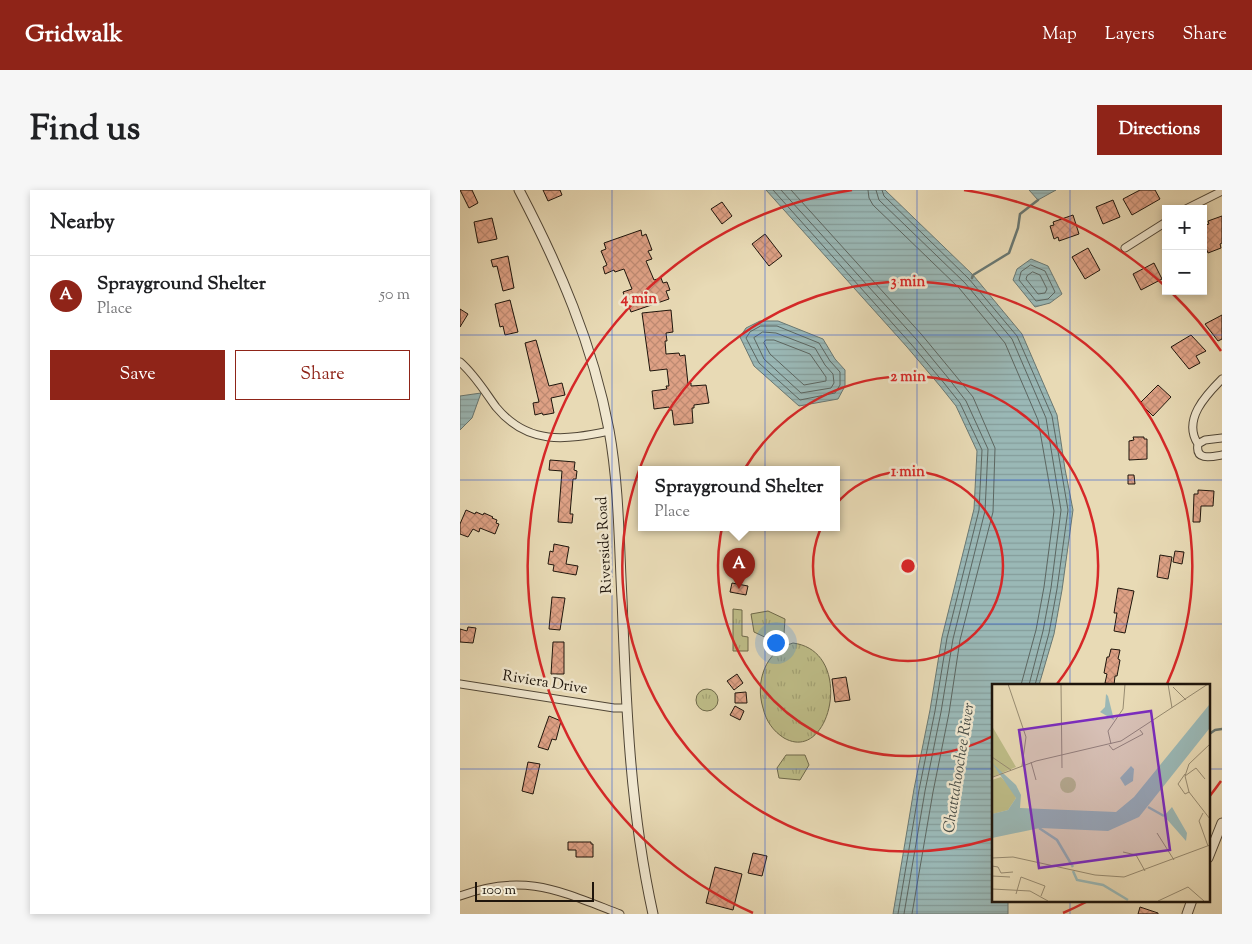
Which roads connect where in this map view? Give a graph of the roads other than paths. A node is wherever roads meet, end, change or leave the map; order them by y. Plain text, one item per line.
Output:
1 (519, 190) edge
2 (1222, 191) edge
3 (1194, 205) edge
4 (1162, 224) edge
5 (1124, 248) dead end
6 (460, 362) edge
7 (1222, 378) edge
8 (609, 431) junction
9 (1222, 438) edge
10 (1198, 444) junction
11 (1222, 455) edge
12 (460, 684) edge
13 (626, 708) junction
14 (1222, 823) edge
15 (1210, 853) edge
16 (460, 896) edge
17 (1191, 902) edge
18 (620, 914) edge
19 (652, 914) edge
20 (1187, 914) edge

1 - 8 street, Riverside Road
2 - 3 street
4 - 5 street
6 - 8 street
7 - 10 street
8 - 13 street, Riverside Road
9 - 10 street
10 - 11 street
12 - 13 street, Riviera Drive
13 - 19 street, Riverside Road
14 - 15 street
16 - 18 street
17 - 20 street

